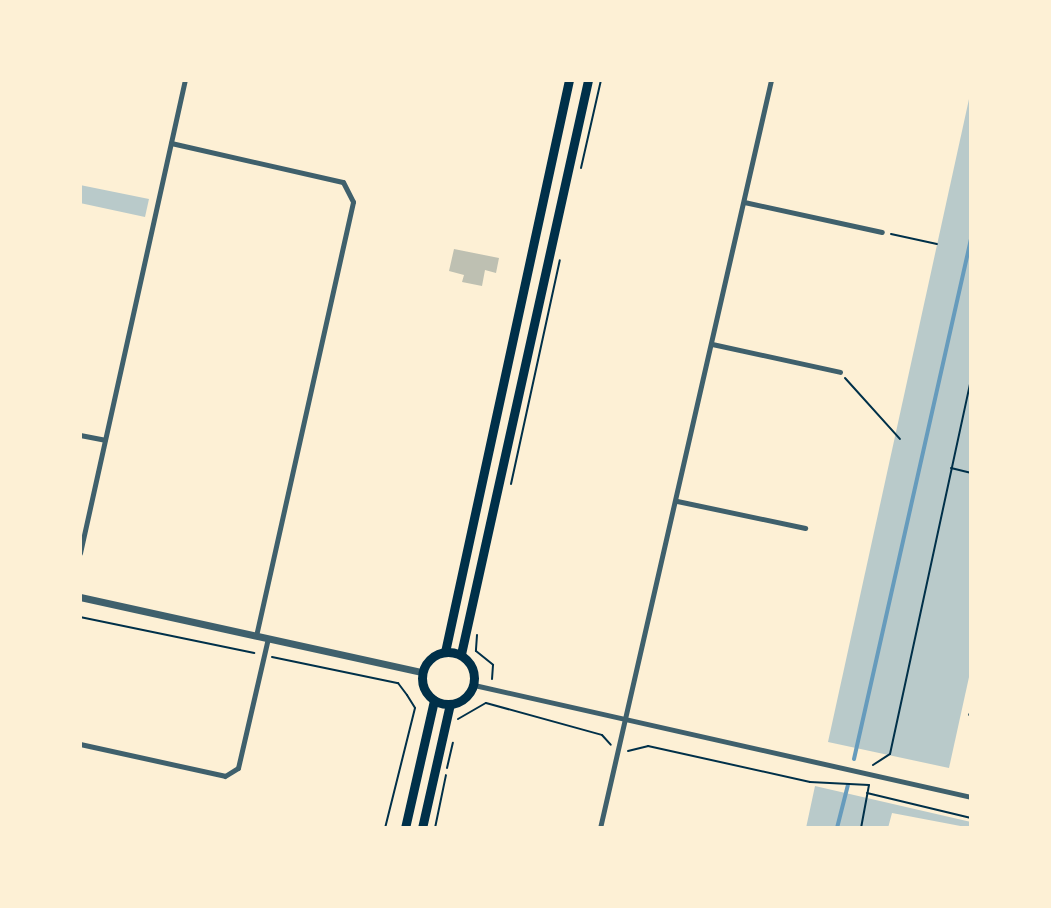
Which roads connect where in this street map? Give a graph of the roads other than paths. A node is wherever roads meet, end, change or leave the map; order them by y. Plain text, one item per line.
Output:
1 (185, 80) edge
2 (569, 80) edge
3 (588, 80) edge
4 (771, 80) edge
5 (171, 143) junction
6 (744, 202) junction
7 (882, 232) road end
8 (712, 344) junction
9 (840, 372) road end
10 (80, 435) edge
11 (105, 440) junction
12 (677, 501) junction
13 (805, 528) dead end
14 (80, 553) edge
15 (80, 597) edge
16 (256, 636) junction
17 (268, 638) junction
18 (445, 652) junction
19 (461, 654) junction
20 (422, 672) junction
21 (474, 685) junction
22 (434, 700) junction
23 (450, 704) junction
24 (626, 720) junction
25 (80, 744) edge
26 (971, 797) edge
27 (405, 828) edge
28 (422, 828) edge
29 (600, 828) edge

1 - 5 street
2 - 18 highway
3 - 19 highway
4 - 6 street
5 - 11 street
5 - 16 street
6 - 7 street
6 - 8 street
8 - 9 street
8 - 12 street
10 - 11 street
11 - 14 street
12 - 13 street
12 - 24 street
15 - 16 street
16 - 17 street
17 - 20 street
17 - 25 street
18 - 19 highway
18 - 20 highway
19 - 21 highway
20 - 22 highway
21 - 23 highway
21 - 24 street
22 - 23 highway
22 - 27 highway
23 - 28 highway
24 - 26 street
24 - 29 street

